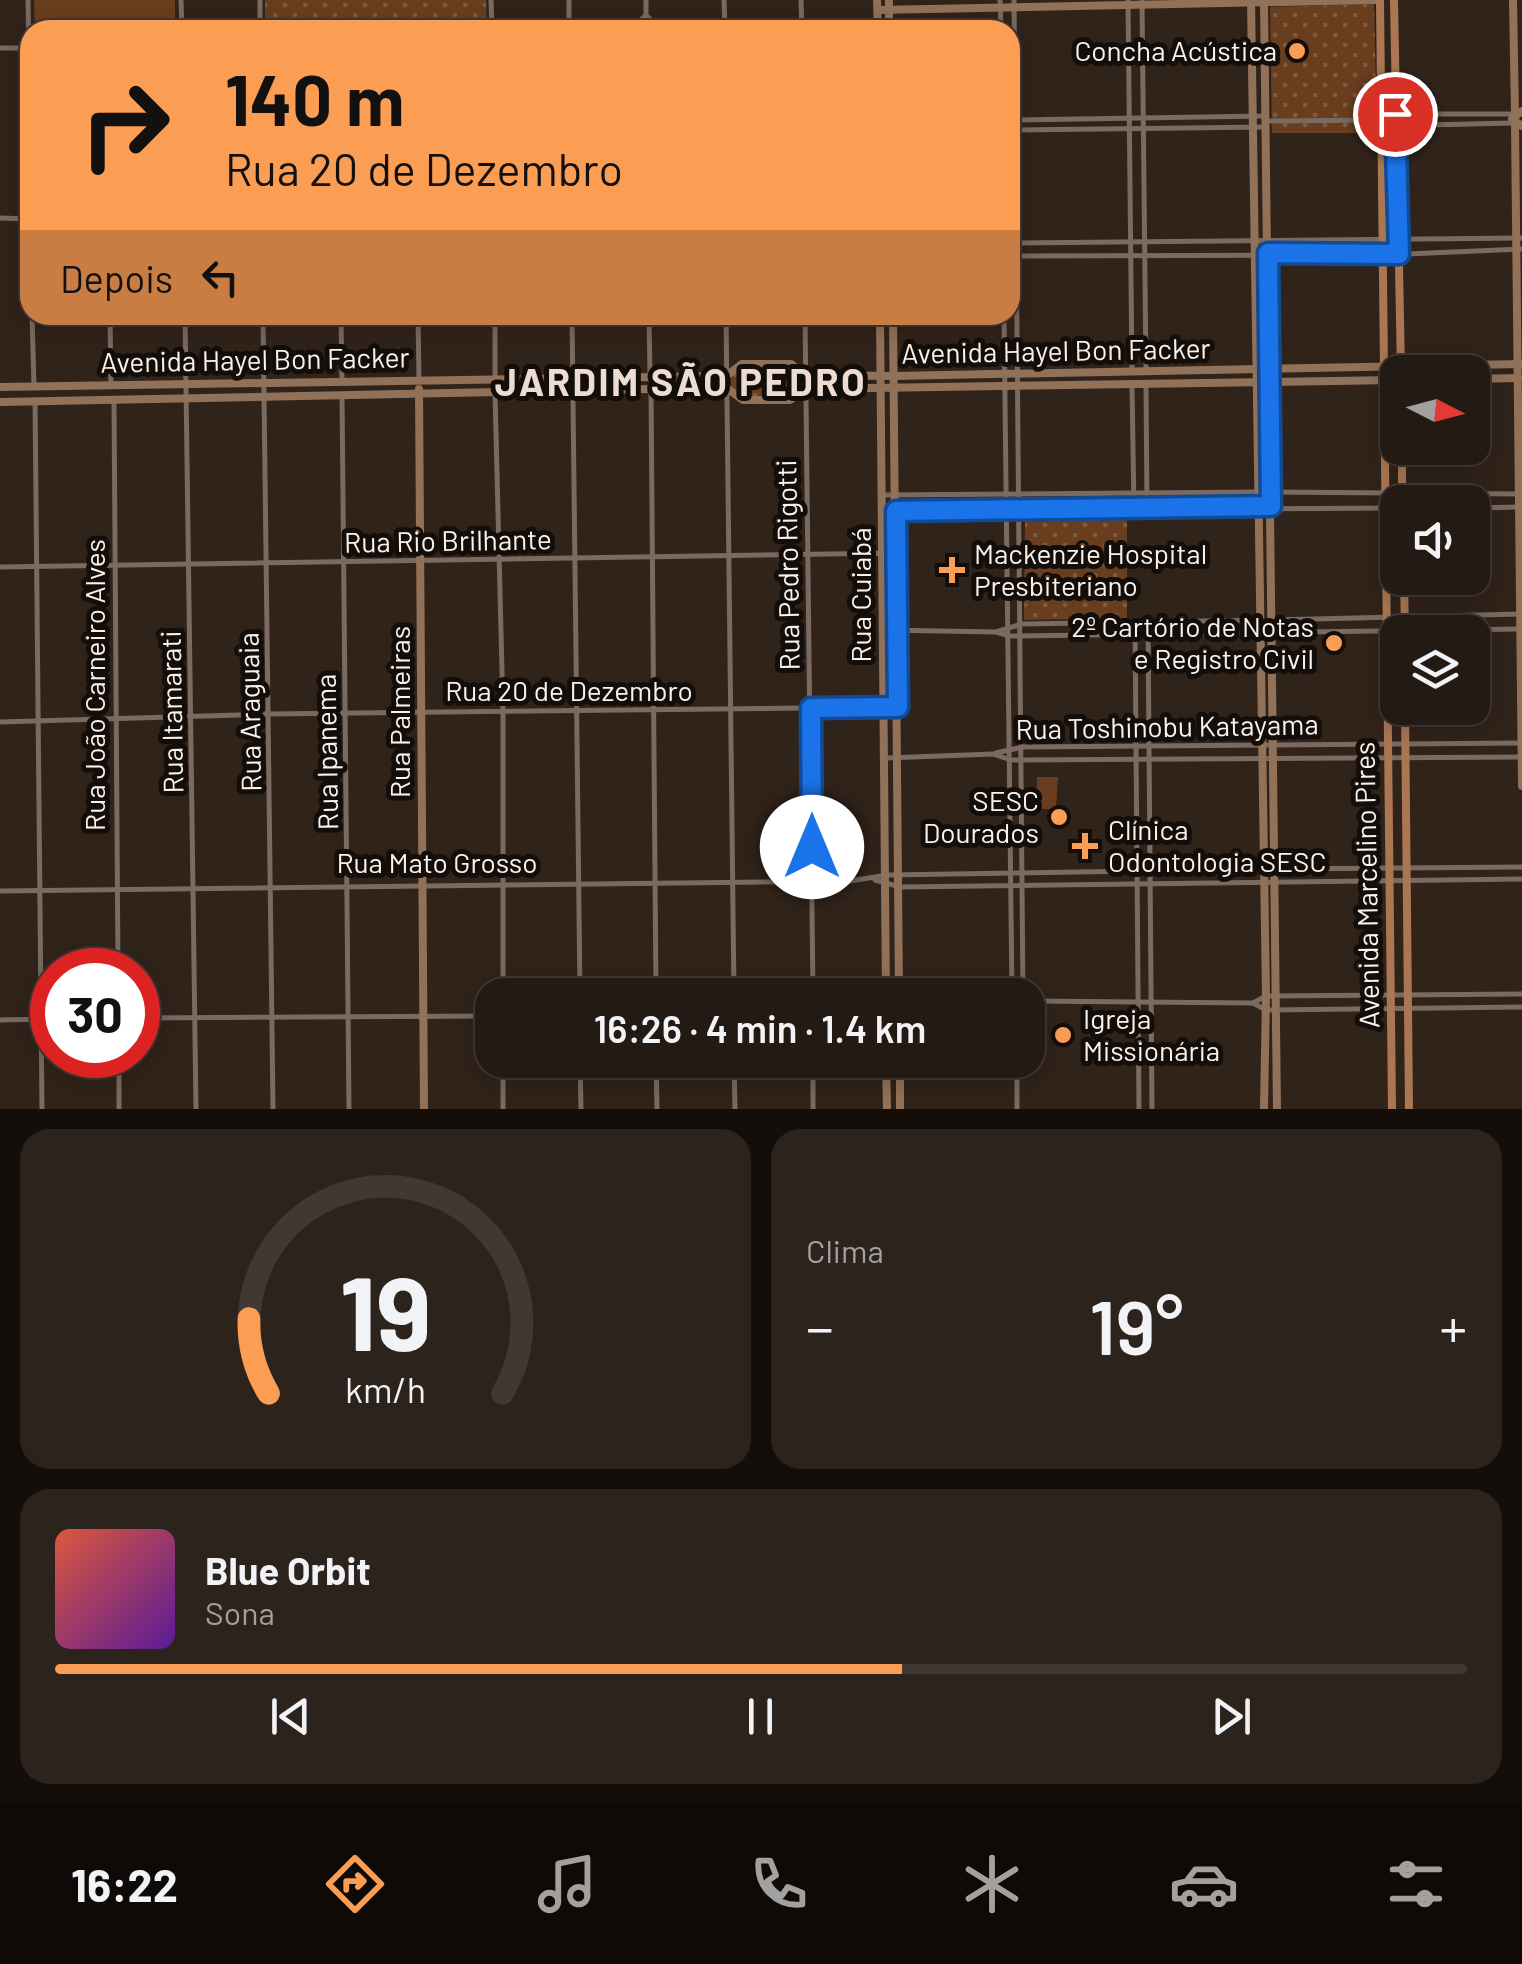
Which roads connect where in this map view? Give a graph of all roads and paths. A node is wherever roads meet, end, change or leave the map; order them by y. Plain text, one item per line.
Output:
1 (646, 0) edge
2 (1379, 0) edge
3 (1394, 0) edge
4 (1513, 0) edge
5 (1128, 2) edge
6 (1142, 2) edge
7 (1251, 2) edge
8 (1264, 2) edge
9 (1014, 3) edge
10 (1000, 4) edge
11 (878, 5) edge
12 (889, 5) edge
13 (646, 14) junction
14 (640, 20) edge
15 (652, 20) edge
16 (1395, 114) junction
17 (1254, 116) junction
18 (1128, 118) junction
19 (1142, 118) junction
20 (1517, 118) edge
21 (1020, 120) edge
22 (1382, 120) junction
23 (1266, 121) junction
24 (1396, 126) junction
25 (1254, 127) junction
26 (1142, 129) junction
27 (1020, 130) edge
28 (1129, 130) junction
29 (1518, 238) edge
30 (1256, 240) junction
31 (1268, 240) junction
32 (1399, 241) junction
33 (1383, 242) junction
34 (1020, 243) edge
35 (1130, 245) junction
36 (1143, 245) junction
37 (1518, 249) edge
38 (1256, 253) junction
39 (1268, 253) junction
40 (1399, 254) junction
41 (1384, 255) junction
42 (1020, 256) edge
43 (1130, 256) junction
44 (1143, 257) junction
45 (32, 325) edge
46 (110, 325) edge
47 (185, 325) edge
48 (263, 325) edge
49 (341, 325) edge
50 (418, 325) edge
51 (495, 325) edge
52 (572, 325) edge
53 (649, 325) edge
54 (726, 325) edge
55 (805, 325) edge
56 (880, 325) edge
57 (893, 325) edge
58 (1004, 325) edge
59 (1017, 325) edge
60 (1385, 355) edge
61 (1402, 355) edge
62 (1520, 364) edge
63 (1490, 365) edge
64 (1380, 366) edge
65 (1255, 370) junction
66 (1269, 370) junction
67 (1132, 372) junction
68 (1146, 372) junction
69 (1019, 373) junction
70 (1004, 374) junction
71 (805, 375) junction
72 (573, 376) junction
73 (650, 376) junction
74 (726, 376) junction
75 (880, 376) junction
76 (893, 376) junction
77 (1520, 378) edge
78 (419, 379) junction
79 (1490, 379) edge
80 (496, 380) junction
81 (1380, 380) edge
82 (342, 382) junction
83 (1256, 382) junction
84 (1270, 383) junction
85 (264, 384) junction
86 (1146, 384) junction
87 (185, 385) junction
88 (1132, 385) junction
89 (110, 386) junction
90 (0, 387) edge
91 (34, 387) junction
92 (880, 388) junction
93 (892, 388) junction
94 (1020, 388) junction
95 (651, 389) junction
96 (728, 389) junction
97 (806, 389) junction
98 (1004, 389) junction
99 (495, 391) junction
100 (573, 391) junction
101 (419, 393) junction
102 (342, 395) junction
103 (265, 399) junction
104 (35, 400) junction
105 (114, 400) junction
106 (186, 400) junction
107 (0, 402) edge
108 (882, 464) junction
109 (894, 464) junction
110 (1258, 492) junction
111 (1271, 492) junction
112 (1133, 494) junction
113 (1146, 494) junction
114 (1380, 494) edge
115 (1490, 494) edge
116 (1520, 494) edge
117 (882, 495) junction
118 (1007, 495) junction
119 (1022, 495) junction
120 (896, 496) junction
121 (1271, 506) junction
122 (1258, 507) junction
123 (1520, 507) edge
124 (1490, 508) edge
125 (1147, 509) junction
126 (1380, 509) edge
127 (1008, 510) junction
128 (1134, 510) junction
129 (883, 511) junction
130 (896, 511) junction
131 (1022, 511) junction
132 (883, 553) junction
133 (896, 553) junction
134 (808, 554) junction
135 (732, 555) junction
136 (654, 557) junction
137 (422, 560) junction
138 (499, 560) junction
139 (577, 560) junction
140 (344, 562) junction
141 (268, 563) junction
142 (190, 564) junction
143 (36, 566) junction
144 (114, 566) junction
145 (0, 567) edge
146 (1404, 595) edge
147 (1521, 614) edge
148 (1405, 615) joint
149 (1380, 616) edge
150 (1259, 620) junction
151 (1272, 620) junction
152 (1148, 622) junction
153 (1135, 623) junction
154 (1010, 624) junction
155 (1022, 624) junction
156 (1521, 628) edge
157 (1490, 629) edge
158 (884, 630) junction
159 (897, 630) junction
160 (1380, 630) edge
161 (996, 632) junction
162 (1148, 635) junction
163 (1272, 635) junction
164 (1010, 636) junction
165 (1021, 636) junction
166 (1135, 636) junction
167 (1260, 636) junction
168 (898, 707) junction
169 (811, 708) junction
170 (885, 708) junction
171 (654, 710) junction
172 (734, 710) junction
173 (503, 711) junction
174 (578, 711) junction
175 (423, 712) junction
176 (346, 713) junction
177 (269, 714) junction
178 (192, 716) junction
179 (114, 719) junction
180 (38, 721) junction
181 (0, 722) edge
182 (1388, 725) edge
183 (1405, 725) edge
184 (1388, 742) junction
185 (1405, 742) junction
186 (1521, 743) edge
187 (1150, 744) junction
188 (1262, 744) junction
189 (1274, 744) junction
190 (1138, 745) junction
191 (1023, 746) junction
192 (1011, 747) junction
193 (993, 754) junction
194 (1388, 756) junction
195 (1405, 756) junction
196 (1521, 757) edge
197 (886, 758) junction
198 (898, 758) junction
199 (1262, 758) junction
200 (1274, 758) junction
201 (1137, 759) junction
202 (1150, 759) junction
203 (1012, 760) junction
204 (1023, 760) junction
205 (1522, 786) edge
206 (1151, 791) junction
207 (1138, 792) junction
208 (1522, 867) edge
209 (1264, 869) junction
210 (1276, 869) junction
211 (1390, 869) junction
212 (1407, 869) junction
213 (1152, 871) junction
214 (1138, 872) junction
215 (1012, 874) junction
216 (1024, 874) junction
217 (886, 875) junction
218 (900, 876) junction
219 (656, 880) junction
220 (734, 880) junction
221 (875, 880) junction
222 (1522, 880) edge
223 (1264, 881) junction
224 (1390, 881) junction
225 (1406, 881) junction
226 (580, 882) junction
227 (812, 882) junction
228 (1276, 882) junction
229 (1152, 883) junction
230 (348, 884) junction
231 (424, 884) junction
232 (504, 884) junction
233 (1139, 884) junction
234 (272, 885) junction
235 (887, 886) junction
236 (1012, 886) junction
237 (1024, 886) junction
238 (194, 887) junction
239 (900, 887) junction
240 (116, 890) junction
241 (40, 891) junction
242 (0, 892) edge
243 (40, 948) edge
244 (117, 948) edge
245 (503, 978) edge
246 (580, 978) edge
247 (656, 978) edge
248 (734, 978) edge
249 (813, 978) edge
250 (886, 978) edge
251 (900, 978) edge
252 (1012, 978) edge
253 (1025, 978) edge
254 (1469, 994) junction
255 (1522, 994) edge
256 (1271, 996) junction
257 (1408, 996) junction
258 (1391, 997) junction
259 (1045, 999) edge
260 (1139, 1002) junction
261 (1152, 1002) junction
262 (1253, 1003) junction
263 (1522, 1007) edge
264 (1469, 1008) junction
265 (1391, 1009) junction
266 (1408, 1009) junction
267 (1266, 1010) junction
268 (1277, 1010) junction
269 (424, 1013) junction
270 (348, 1014) junction
271 (475, 1015) edge
272 (272, 1016) junction
273 (196, 1017) junction
274 (160, 1018) edge
275 (30, 1019) edge
276 (0, 1020) edge
277 (42, 1078) edge
278 (119, 1078) edge
279 (502, 1078) edge
280 (580, 1078) edge
281 (656, 1078) edge
282 (734, 1078) edge
283 (813, 1078) edge
284 (886, 1078) edge
285 (900, 1078) edge
286 (1017, 1078) edge
287 (42, 1109) edge
288 (119, 1109) edge
289 (196, 1109) edge
290 (272, 1109) edge
291 (349, 1109) edge
292 (424, 1109) edge
293 (503, 1109) edge
294 (581, 1109) edge
295 (656, 1109) edge
296 (735, 1109) edge
297 (813, 1109) edge
298 (887, 1109) edge
299 (900, 1109) edge
300 (1017, 1109) edge
301 (1139, 1109) edge
302 (1152, 1109) edge
303 (1264, 1109) edge
304 (1277, 1109) edge
305 (1392, 1109) edge
306 (1408, 1109) edge

1 - 13 street
2 - 8 main road
2 - 22 main road, Avenida Marcelino Pires
3 - 16 main road
4 - 20 main road
5 - 6 main road
5 - 9 main road
5 - 18 street
6 - 7 main road
6 - 19 street
7 - 8 main road
7 - 17 main road
8 - 23 main road
9 - 10 main road
10 - 12 main road
11 - 12 main road
13 - 14 street
13 - 15 street
16 - 20 street
16 - 22 street
16 - 24 main road
17 - 19 street
17 - 23 street
17 - 25 main road
18 - 19 street
18 - 21 street
18 - 28 street
19 - 26 street
20 - 24 street
20 - 29 main road
22 - 23 street
22 - 24 street
22 - 33 main road, Avenida Marcelino Pires
23 - 25 street
23 - 31 main road
24 - 32 main road
25 - 26 street
25 - 30 main road
26 - 28 street
26 - 36 street
27 - 28 street
28 - 35 street
29 - 32 street
29 - 37 main road
30 - 31 street
30 - 36 street
30 - 38 main road
31 - 33 street
31 - 39 main road
32 - 33 street
32 - 40 main road
33 - 41 main road, Avenida Marcelino Pires
34 - 35 street
35 - 36 street
35 - 43 street
36 - 44 street
37 - 40 street
37 - 62 main road
38 - 39 street
38 - 44 street
38 - 65 main road
39 - 41 street
39 - 66 main road
40 - 41 street
40 - 61 main road
41 - 60 main road, Avenida Marcelino Pires
42 - 43 street
43 - 44 street
43 - 67 street
44 - 68 street
45 - 91 street
46 - 89 street
47 - 87 street, Rua Itamarati
48 - 85 street, Rua Araguaia
49 - 82 street
50 - 78 street, Rua Palmeiras
51 - 80 street
52 - 72 street
53 - 73 street
54 - 74 street
55 - 71 street, Rua Pedro Rigotti
56 - 75 main road, Rua Cuiabá
57 - 76 main road, Rua Cuiabá
58 - 70 street
59 - 69 street
62 - 63 main road, Avenida Hayel Bon Facker
62 - 77 main road
64 - 66 main road, Avenida Hayel Bon Facker
65 - 66 main road, Avenida Hayel Bon Facker
65 - 68 main road, Avenida Hayel Bon Facker
65 - 83 main road
66 - 84 main road
67 - 68 main road, Avenida Hayel Bon Facker
67 - 69 main road, Avenida Hayel Bon Facker
69 - 70 main road, Avenida Hayel Bon Facker
69 - 94 street
70 - 76 main road, Avenida Hayel Bon Facker
70 - 98 street
71 - 74 main road, Avenida Hayel Bon Facker
71 - 75 main road, Avenida Hayel Bon Facker
71 - 97 street, Rua Pedro Rigotti
72 - 73 main road, Avenida Hayel Bon Facker
72 - 80 main road, Avenida Hayel Bon Facker
72 - 100 street
73 - 74 main road, Avenida Hayel Bon Facker
74 - 96 street
75 - 76 main road, Avenida Hayel Bon Facker
75 - 92 main road, Rua Cuiabá
76 - 93 main road, Rua Cuiabá
77 - 79 main road
77 - 116 main road
78 - 80 main road, Avenida Hayel Bon Facker
78 - 82 main road, Avenida Hayel Bon Facker
78 - 101 main road, Rua Palmeiras
81 - 84 main road, Avenida Hayel Bon Facker
82 - 85 main road, Avenida Hayel Bon Facker
83 - 84 main road, Avenida Hayel Bon Facker
83 - 86 main road, Avenida Hayel Bon Facker
83 - 110 main road
84 - 111 main road
85 - 87 main road, Avenida Hayel Bon Facker
85 - 103 street, Rua Araguaia
86 - 88 main road, Avenida Hayel Bon Facker
86 - 113 street
87 - 89 main road, Avenida Hayel Bon Facker
87 - 106 street, Rua Itamarati
88 - 94 main road, Avenida Hayel Bon Facker
88 - 112 street
89 - 91 main road, Avenida Hayel Bon Facker
90 - 91 main road, Avenida Hayel Bon Facker
92 - 93 main road, Avenida Hayel Bon Facker
92 - 97 main road, Avenida Hayel Bon Facker
92 - 108 main road, Rua Cuiabá
93 - 98 main road, Avenida Hayel Bon Facker
93 - 109 main road, Rua Cuiabá
94 - 98 main road, Avenida Hayel Bon Facker
94 - 119 street
95 - 96 main road, Avenida Hayel Bon Facker
95 - 100 main road, Avenida Hayel Bon Facker
95 - 136 street
96 - 97 main road, Avenida Hayel Bon Facker
96 - 135 street
97 - 134 street, Rua Pedro Rigotti
98 - 118 street
99 - 100 main road, Avenida Hayel Bon Facker
99 - 101 main road, Avenida Hayel Bon Facker
99 - 138 street
100 - 139 street
101 - 102 main road, Avenida Hayel Bon Facker
101 - 137 main road, Rua Palmeiras
102 - 103 main road, Avenida Hayel Bon Facker
102 - 140 street, Rua Ipanema
103 - 106 main road, Avenida Hayel Bon Facker
103 - 141 street, Rua Araguaia
104 - 105 main road, Avenida Hayel Bon Facker
104 - 107 main road, Avenida Hayel Bon Facker
104 - 143 street
105 - 106 main road, Avenida Hayel Bon Facker
105 - 144 street, Rua João Carneiro Alves
106 - 142 street, Rua Itamarati
108 - 109 main road
108 - 117 main road, Rua Cuiabá
109 - 120 main road, Rua Cuiabá
110 - 111 street
110 - 113 street
110 - 122 main road
111 - 114 street
111 - 121 main road
112 - 113 street
112 - 119 street
112 - 128 street
113 - 125 street
115 - 116 street
116 - 123 main road
117 - 120 street
117 - 129 main road, Rua Cuiabá
118 - 119 street
118 - 120 street
118 - 127 street
119 - 131 street
120 - 130 main road, Rua Cuiabá
121 - 122 street
121 - 126 street
121 - 151 main road
122 - 125 street
122 - 150 main road
123 - 124 street
123 - 147 main road
125 - 128 street
127 - 130 street
127 - 131 street
127 - 154 street
128 - 131 street
129 - 130 street
129 - 132 main road, Rua Cuiabá
130 - 133 main road, Rua Cuiabá
131 - 155 street
132 - 133 street, Rua Rio Brilhante
132 - 134 street, Rua Rio Brilhante
132 - 158 main road, Rua Cuiabá
133 - 159 main road, Rua Cuiabá
134 - 135 street, Rua Rio Brilhante
134 - 169 street, Rua Pedro Rigotti
135 - 136 street, Rua Rio Brilhante
135 - 172 street
136 - 139 street, Rua Rio Brilhante
136 - 171 street
137 - 138 street, Rua Rio Brilhante
137 - 140 street, Rua Rio Brilhante
137 - 175 main road, Rua Palmeiras
138 - 139 street, Rua Rio Brilhante
138 - 173 street
139 - 174 street
140 - 141 street, Rua Rio Brilhante
140 - 176 street, Rua Ipanema
141 - 142 street, Rua Rio Brilhante
141 - 177 street, Rua Araguaia
142 - 144 street, Rua Rio Brilhante
142 - 178 street, Rua Itamarati
143 - 144 street, Rua Rio Brilhante
143 - 145 street, Rua Rio Brilhante
143 - 180 street
144 - 179 street, Rua João Carneiro Alves
146 - 148 main road
147 - 148 street
147 - 156 main road
149 - 151 street
150 - 151 street
150 - 152 street
150 - 167 main road
151 - 163 main road
152 - 153 street
152 - 162 street
153 - 155 street
153 - 166 street
154 - 155 street
154 - 161 street
154 - 164 street
155 - 165 street
156 - 157 street
156 - 186 main road
158 - 159 street
158 - 170 main road, Rua Cuiabá
159 - 161 street
159 - 168 main road, Rua Cuiabá
160 - 163 street
161 - 164 street
162 - 166 street
162 - 167 street
162 - 187 street
163 - 167 street
163 - 189 main road
164 - 165 street
164 - 192 street
165 - 166 street
165 - 191 street
166 - 190 street
167 - 188 main road
168 - 170 street, Rua 20 de Dezembro
168 - 198 main road, Rua Cuiabá
169 - 170 street, Rua 20 de Dezembro
169 - 172 street, Rua 20 de Dezembro
169 - 227 street, Rua Pedro Rigotti
170 - 197 main road, Rua Cuiabá
171 - 172 street, Rua 20 de Dezembro
171 - 174 street, Rua 20 de Dezembro
171 - 219 street
172 - 220 street
173 - 174 street, Rua 20 de Dezembro
173 - 175 street, Rua 20 de Dezembro
173 - 232 street
174 - 226 street
175 - 176 street, Rua 20 de Dezembro
175 - 231 main road, Rua Palmeiras
176 - 177 street, Rua 20 de Dezembro
176 - 230 street, Rua Ipanema
177 - 178 street, Rua 20 de Dezembro
177 - 234 street, Rua Araguaia
178 - 179 street, Rua 20 de Dezembro
178 - 238 street, Rua Itamarati
179 - 180 street, Rua 20 de Dezembro
179 - 240 street, Rua João Carneiro Alves
180 - 181 street, Rua 20 de Dezembro
180 - 241 street
182 - 184 main road, Avenida Marcelino Pires
183 - 185 main road, Avenida Marcelino Pires
184 - 185 street, Rua Toshinobu Katayama
184 - 189 street, Rua Toshinobu Katayama
184 - 194 main road, Avenida Marcelino Pires
185 - 186 street, Rua Toshinobu Katayama
185 - 195 main road, Avenida Marcelino Pires
186 - 196 main road
187 - 188 street, Rua Toshinobu Katayama
187 - 190 street, Rua Toshinobu Katayama
187 - 202 street
188 - 189 street, Rua Toshinobu Katayama
188 - 199 main road
189 - 200 main road
190 - 191 street, Rua Toshinobu Katayama
190 - 201 street
191 - 192 street, Rua Toshinobu Katayama
191 - 204 street
192 - 193 street, Rua Toshinobu Katayama
192 - 203 street
193 - 198 street, Rua Toshinobu Katayama
193 - 203 street, Rua Toshinobu Katayama
194 - 195 street, Rua Toshinobu Katayama
194 - 200 street, Rua Toshinobu Katayama
194 - 211 main road, Avenida Marcelino Pires
195 - 196 street, Rua Toshinobu Katayama
195 - 212 main road, Avenida Marcelino Pires
196 - 205 main road
197 - 198 street, Rua Toshinobu Katayama
197 - 217 main road, Rua Cuiabá
198 - 218 main road, Rua Cuiabá
199 - 200 street, Rua Toshinobu Katayama
199 - 202 street, Rua Toshinobu Katayama
199 - 209 main road
200 - 210 main road
201 - 202 street, Rua Toshinobu Katayama
201 - 204 street, Rua Toshinobu Katayama
201 - 207 street
202 - 206 street
203 - 204 street, Rua Toshinobu Katayama
203 - 215 street
204 - 216 street
206 - 207 street
206 - 213 street
207 - 214 street
208 - 212 street, Rua Mato Grosso
209 - 210 street, Rua Mato Grosso
209 - 213 street, Rua Mato Grosso
209 - 223 main road
210 - 211 street, Rua Mato Grosso
210 - 228 main road
211 - 212 street, Rua Mato Grosso
211 - 224 main road, Avenida Marcelino Pires
212 - 225 main road, Avenida Marcelino Pires
213 - 214 street, Rua Mato Grosso
213 - 229 street
214 - 216 street, Rua Mato Grosso
214 - 233 street
215 - 216 street, Rua Mato Grosso
215 - 218 street, Rua Mato Grosso
215 - 236 street
216 - 237 street
217 - 218 street, Rua Mato Grosso
217 - 221 street, Rua Mato Grosso
217 - 235 main road, Rua Cuiabá
218 - 239 main road, Rua Cuiabá
219 - 220 street, Rua Mato Grosso
219 - 226 street, Rua Mato Grosso
219 - 247 street
220 - 227 street, Rua Mato Grosso
220 - 248 street
221 - 227 street, Rua Mato Grosso
221 - 235 street, Rua Mato Grosso
222 - 225 street, Rua Mato Grosso
223 - 228 street, Rua Mato Grosso
223 - 229 street, Rua Mato Grosso
223 - 256 main road
224 - 225 street, Rua Mato Grosso
224 - 228 street, Rua Mato Grosso
224 - 258 main road, Avenida Marcelino Pires
225 - 257 main road, Avenida Marcelino Pires
226 - 232 street, Rua Mato Grosso
226 - 246 street
227 - 249 street, Rua Pedro Rigotti
228 - 256 main road
229 - 233 street, Rua Mato Grosso
229 - 261 street
230 - 231 street, Rua Mato Grosso
230 - 234 street, Rua Mato Grosso
230 - 270 street, Rua Ipanema
231 - 232 street, Rua Mato Grosso
231 - 269 main road, Rua Palmeiras
232 - 245 street
233 - 237 street, Rua Mato Grosso
233 - 260 street
234 - 238 street, Rua Mato Grosso
234 - 272 street, Rua Araguaia
235 - 239 street, Rua Mato Grosso
235 - 250 main road, Rua Cuiabá
236 - 237 street, Rua Mato Grosso
236 - 239 street, Rua Mato Grosso
236 - 252 street
237 - 253 street
238 - 240 street, Rua Mato Grosso
238 - 273 street, Rua Itamarati
239 - 251 main road, Rua Cuiabá
240 - 241 street, Rua Mato Grosso
240 - 244 street, Rua João Carneiro Alves
241 - 242 street, Rua Mato Grosso
241 - 243 street
254 - 255 street
254 - 257 street
254 - 264 street
256 - 258 street
256 - 262 street
256 - 267 main road
256 - 268 main road
257 - 258 street
257 - 266 main road, Avenida Marcelino Pires
258 - 265 main road, Avenida Marcelino Pires
259 - 260 street
260 - 261 street
260 - 301 street
261 - 262 street
261 - 302 street
262 - 267 street
263 - 264 street
264 - 266 street
265 - 266 street
265 - 268 street
265 - 305 main road, Avenida Marcelino Pires
266 - 306 main road, Avenida Marcelino Pires
267 - 268 street
267 - 303 main road
268 - 304 main road
269 - 270 street
269 - 271 street
269 - 292 main road, Rua Palmeiras
270 - 272 street
270 - 291 street, Rua Ipanema
272 - 273 street
272 - 290 street, Rua Araguaia
273 - 274 street
273 - 289 street, Rua Itamarati
275 - 276 street
277 - 287 street
278 - 288 street
279 - 293 street
280 - 294 street
281 - 295 street
282 - 296 street
283 - 297 street
284 - 298 main road
285 - 299 main road
286 - 300 street

